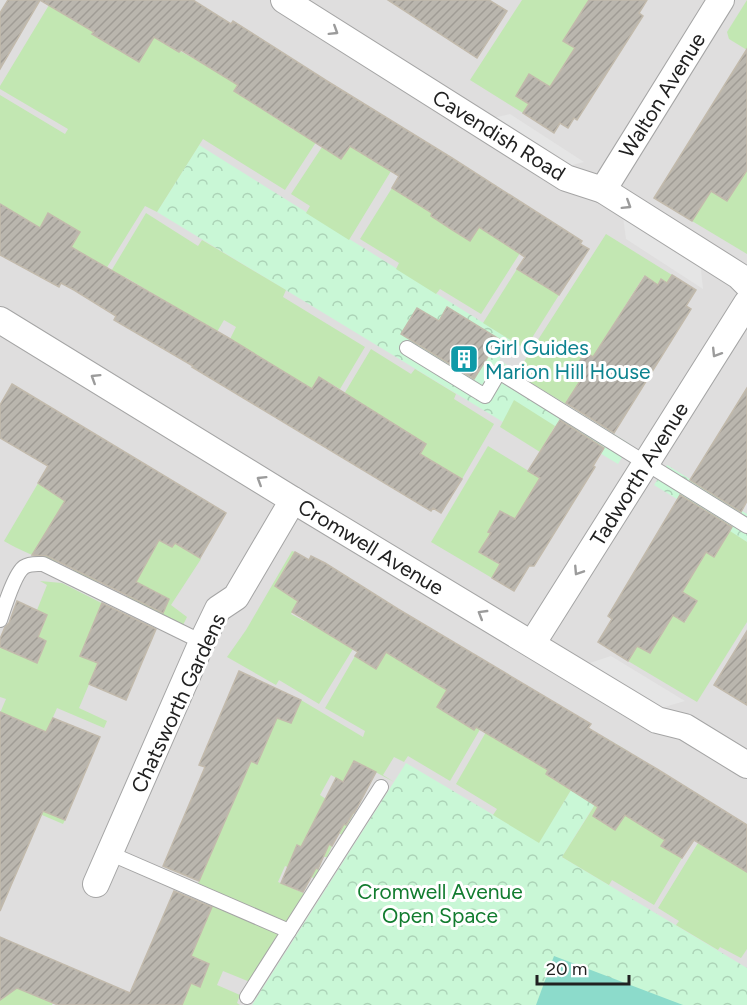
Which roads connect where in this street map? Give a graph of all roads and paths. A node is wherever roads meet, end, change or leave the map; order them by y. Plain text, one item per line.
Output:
1 (284, 0) edge
2 (722, 0) edge
3 (603, 190) junction
4 (747, 284) edge
5 (747, 303) edge
6 (3, 327) edge
7 (407, 348) dead end
8 (646, 464) junction
9 (293, 500) junction
10 (747, 526) edge
11 (0, 620) edge
12 (202, 642) junction
13 (532, 644) junction
14 (747, 765) edge
15 (381, 787) dead end
16 (109, 853) junction
17 (96, 884) dead end
18 (289, 930) junction
19 (247, 997) dead end

1 -> 3 street, Cavendish Road
2 - 3 street, Walton Avenue
3 -> 4 street, Cavendish Road
5 -> 8 street, Tadworth Avenue
9 -> 6 street, Cromwell Avenue
7 - 8 lane
8 - 10 lane
8 -> 13 street, Tadworth Avenue
9 - 12 street, Chatsworth Gardens
13 -> 9 street, Cromwell Avenue
11 - 12 lane
12 - 16 street, Chatsworth Gardens
13 - 14 street, Cromwell Avenue
15 - 18 lane
16 - 17 street, Chatsworth Gardens
16 - 18 lane
18 - 19 lane

